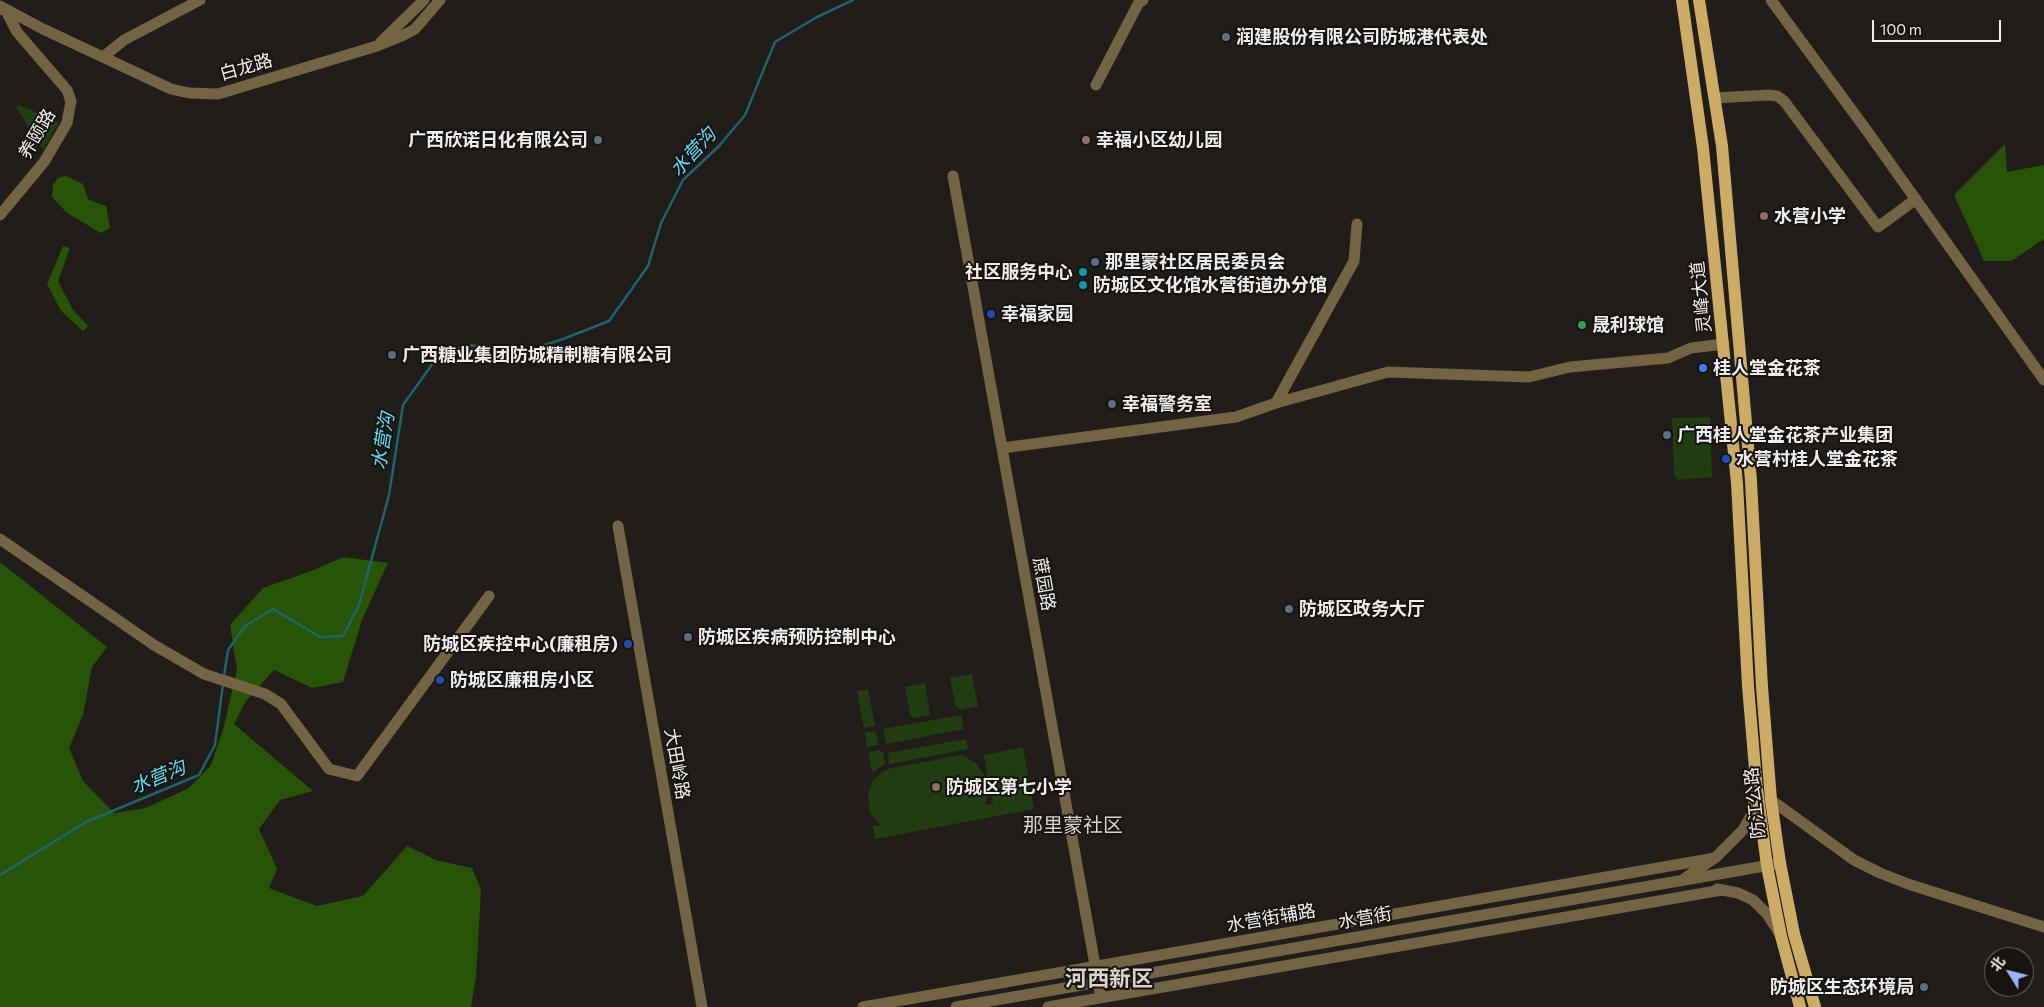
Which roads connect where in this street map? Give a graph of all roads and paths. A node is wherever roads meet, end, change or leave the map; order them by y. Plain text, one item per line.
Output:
1 (200, 0) edge
2 (424, 0) edge
3 (440, 0) edge
4 (1143, 0) edge
5 (1682, 0) edge
6 (1699, 0) edge
7 (1771, 0) edge
8 (2, 9) edge
9 (376, 46) junction
10 (103, 56) junction
11 (1096, 85) dead end
12 (1714, 98) junction
13 (953, 176) dead end
14 (1916, 199) junction
15 (0, 214) edge
16 (1357, 224) dead end
17 (1724, 344) junction
18 (2044, 380) edge
19 (1276, 403) junction
20 (1002, 448) junction
21 (618, 526) dead end
22 (0, 540) edge
23 (1757, 590) joint
24 (1743, 591) joint
25 (489, 596) dead end
26 (1756, 781) junction
27 (1771, 800) junction
28 (1715, 858) junction
29 (1774, 864) junction
30 (1681, 881) junction
31 (1722, 890) junction
32 (2044, 927) edge
33 (1781, 936) junction
34 (1096, 966) junction
35 (1098, 982) junction
36 (1101, 998) junction
37 (702, 1007) edge
38 (862, 1007) edge
39 (956, 1007) edge
40 (1048, 1007) edge
41 (1800, 1007) edge
42 (1814, 1007) edge

1 - 10 street
2 - 9 street
3 - 9 street, 白龙路
4 - 11 street
5 - 17 main road, 灵峰大道
6 - 12 main road, 灵峰大道
7 - 14 street
8 - 10 street, 白龙路
8 - 15 street, 养颐路
9 - 10 street, 白龙路
12 - 14 street
12 - 23 main road, 灵峰大道
13 - 20 street, 蔗园路
14 - 18 street
16 - 19 street
17 - 19 street
17 - 24 main road, 灵峰大道
19 - 20 street
20 - 34 street, 蔗园路
21 - 37 street, 大田岭路
22 - 25 street
23 - 27 main road, 防江公路
24 - 26 main road, 防江公路
26 - 28 street
26 - 29 main road, 防江公路
27 - 29 main road, 防江公路
27 - 32 street
28 - 30 street
28 - 34 street, 水营街辅路
29 - 30 street, 水营街
29 - 33 main road, 防江公路
29 - 42 main road, 防江公路
30 - 31 street
30 - 35 street, 水营街
31 - 33 street
31 - 36 street
33 - 41 main road, 防江公路
34 - 35 street, 蔗园路
34 - 38 street, 水营街辅路
35 - 36 street, 蔗园路
35 - 39 street, 水营街
36 - 40 street

